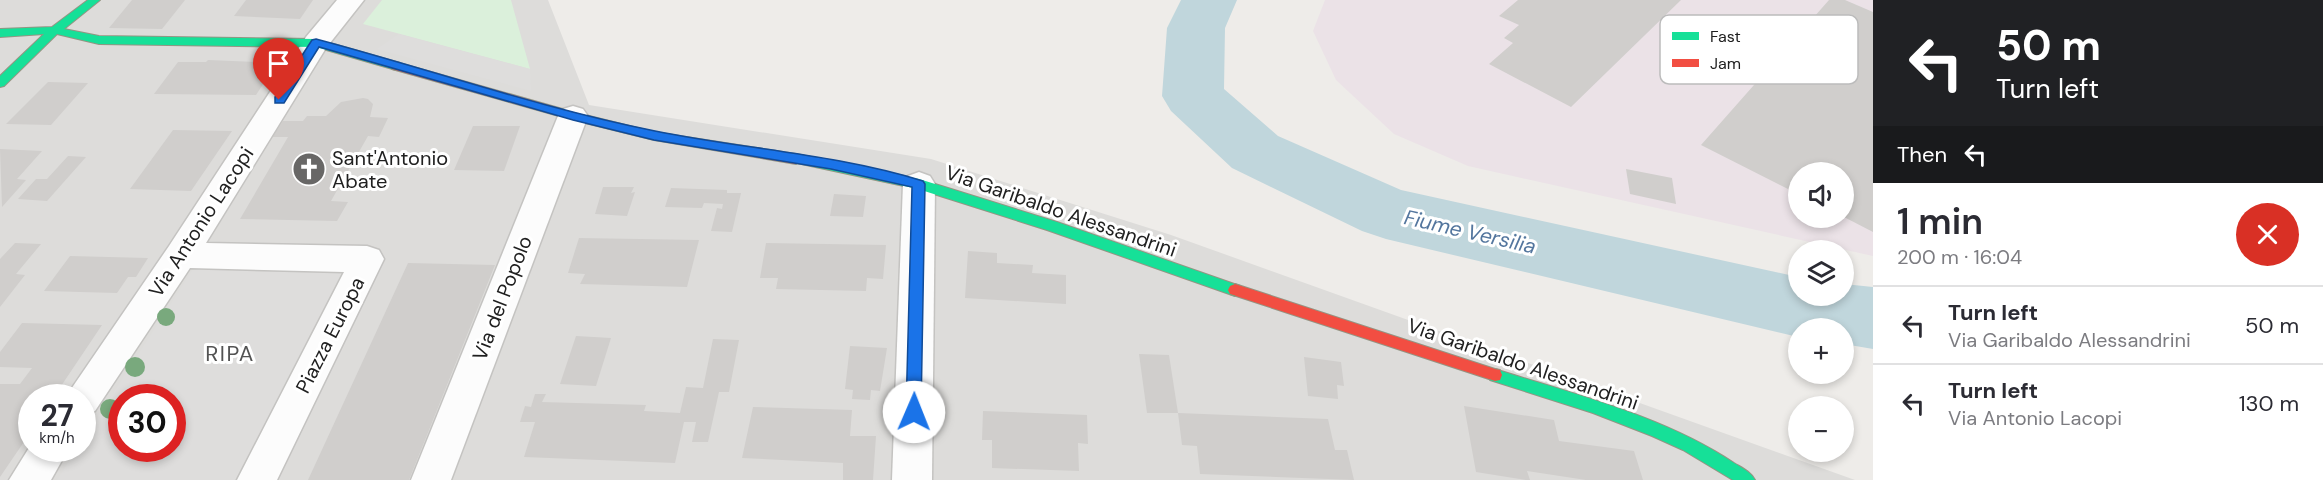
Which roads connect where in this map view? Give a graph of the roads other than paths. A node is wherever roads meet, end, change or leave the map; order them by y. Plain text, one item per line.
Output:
1 (95, 0) edge
2 (351, 0) edge
3 (55, 30) junction
4 (0, 33) edge
5 (316, 43) junction
6 (0, 83) edge
7 (573, 116) junction
8 (919, 184) junction
9 (181, 255) junction
10 (93, 384) edge
11 (40, 462) edge
12 (28, 480) edge
13 (257, 480) edge
14 (431, 480) edge
15 (912, 480) edge
16 (1747, 480) edge

1 - 3 street
2 - 5 street, Via Antonio Lacopi
3 - 4 street, Via Garibaldo Alessandrini
3 - 5 street, Via Garibaldo Alessandrini
3 - 6 street
5 - 7 street, Via Garibaldo Alessandrini
5 - 9 street, Via Antonio Lacopi
7 - 8 street, Via Garibaldo Alessandrini
7 - 14 street, Via del Popolo
8 - 15 street
8 - 16 street, Via Garibaldo Alessandrini
9 - 10 street, Via Antonio Lacopi
9 - 13 street, Piazza Europa
11 - 12 street

